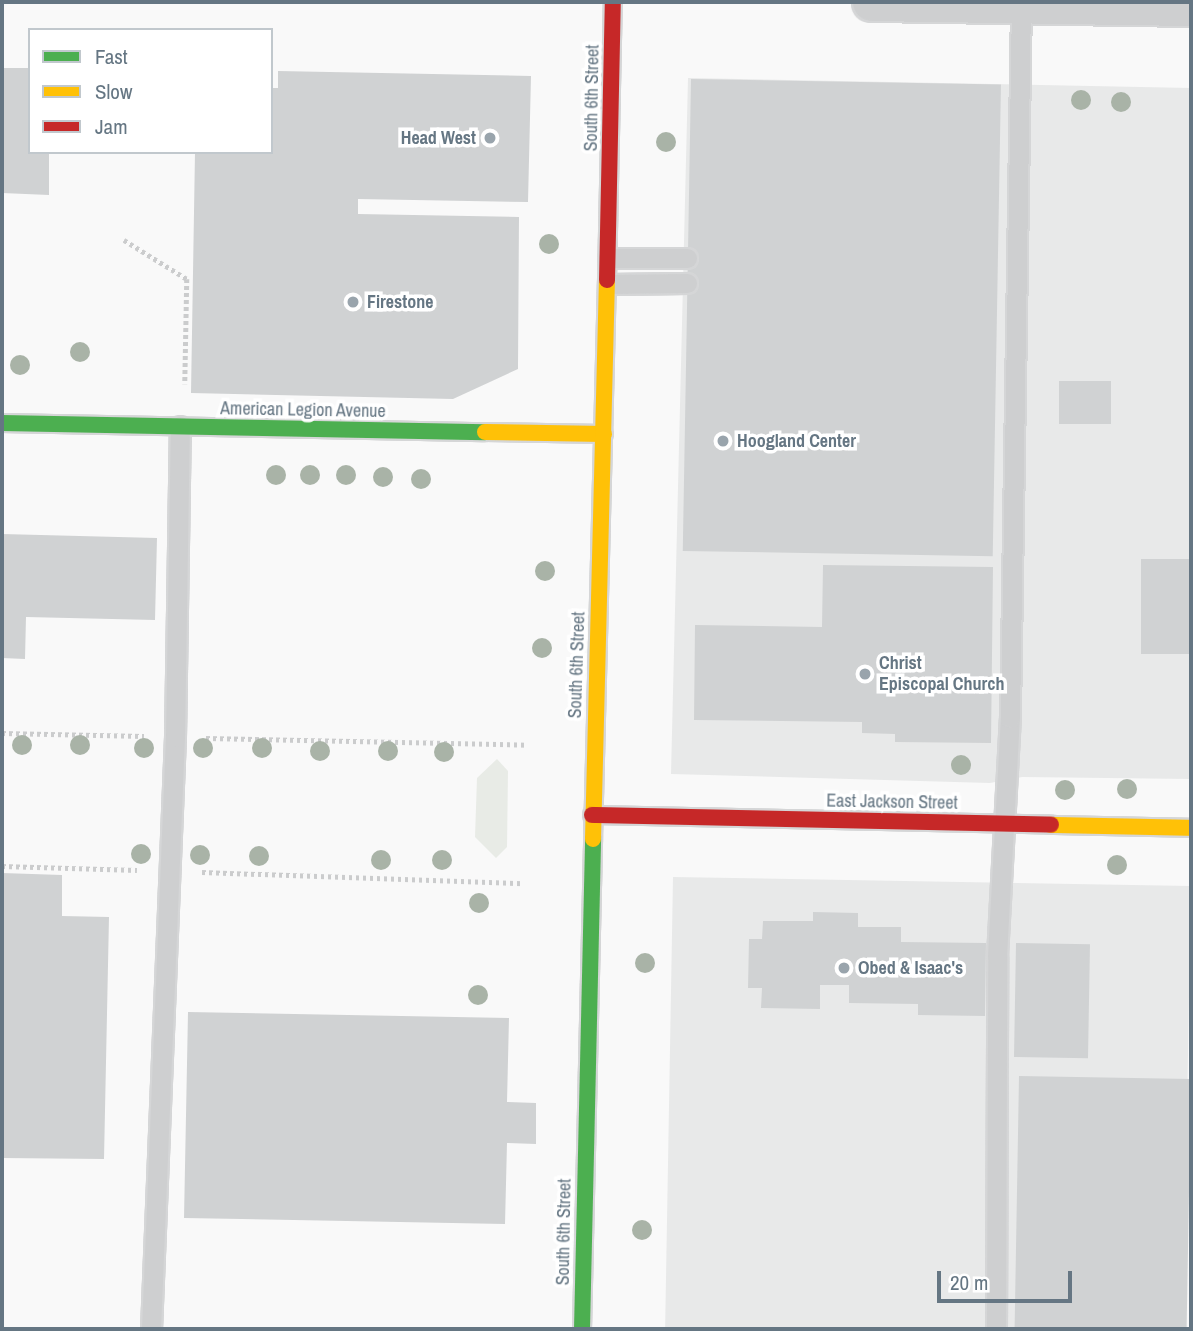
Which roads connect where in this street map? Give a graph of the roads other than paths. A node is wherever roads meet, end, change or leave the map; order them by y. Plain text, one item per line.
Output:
1 (613, 2) edge
2 (872, 2) edge
3 (1021, 3) edge
4 (1191, 7) edge
5 (608, 258) junction
6 (687, 258) dead end
7 (687, 283) dead end
8 (608, 284) junction
9 (2, 423) edge
10 (180, 426) junction
11 (604, 434) junction
12 (592, 816) junction
13 (1001, 824) junction
14 (1191, 828) edge
15 (151, 1329) edge
16 (582, 1329) edge
17 (996, 1329) edge

1 - 5 main road, South 6th Street
2 - 3 street
3 - 4 street
3 - 13 lane
5 - 6 lane
5 - 8 main road, South 6th Street
7 - 8 lane
8 - 11 main road, South 6th Street
9 - 10 main road, American Legion Avenue
10 - 11 main road, American Legion Avenue
10 - 15 lane
11 - 12 main road, South 6th Street
12 - 13 main road, East Jackson Street
12 - 16 main road, South 6th Street
13 - 14 main road, East Jackson Street
13 - 17 lane

